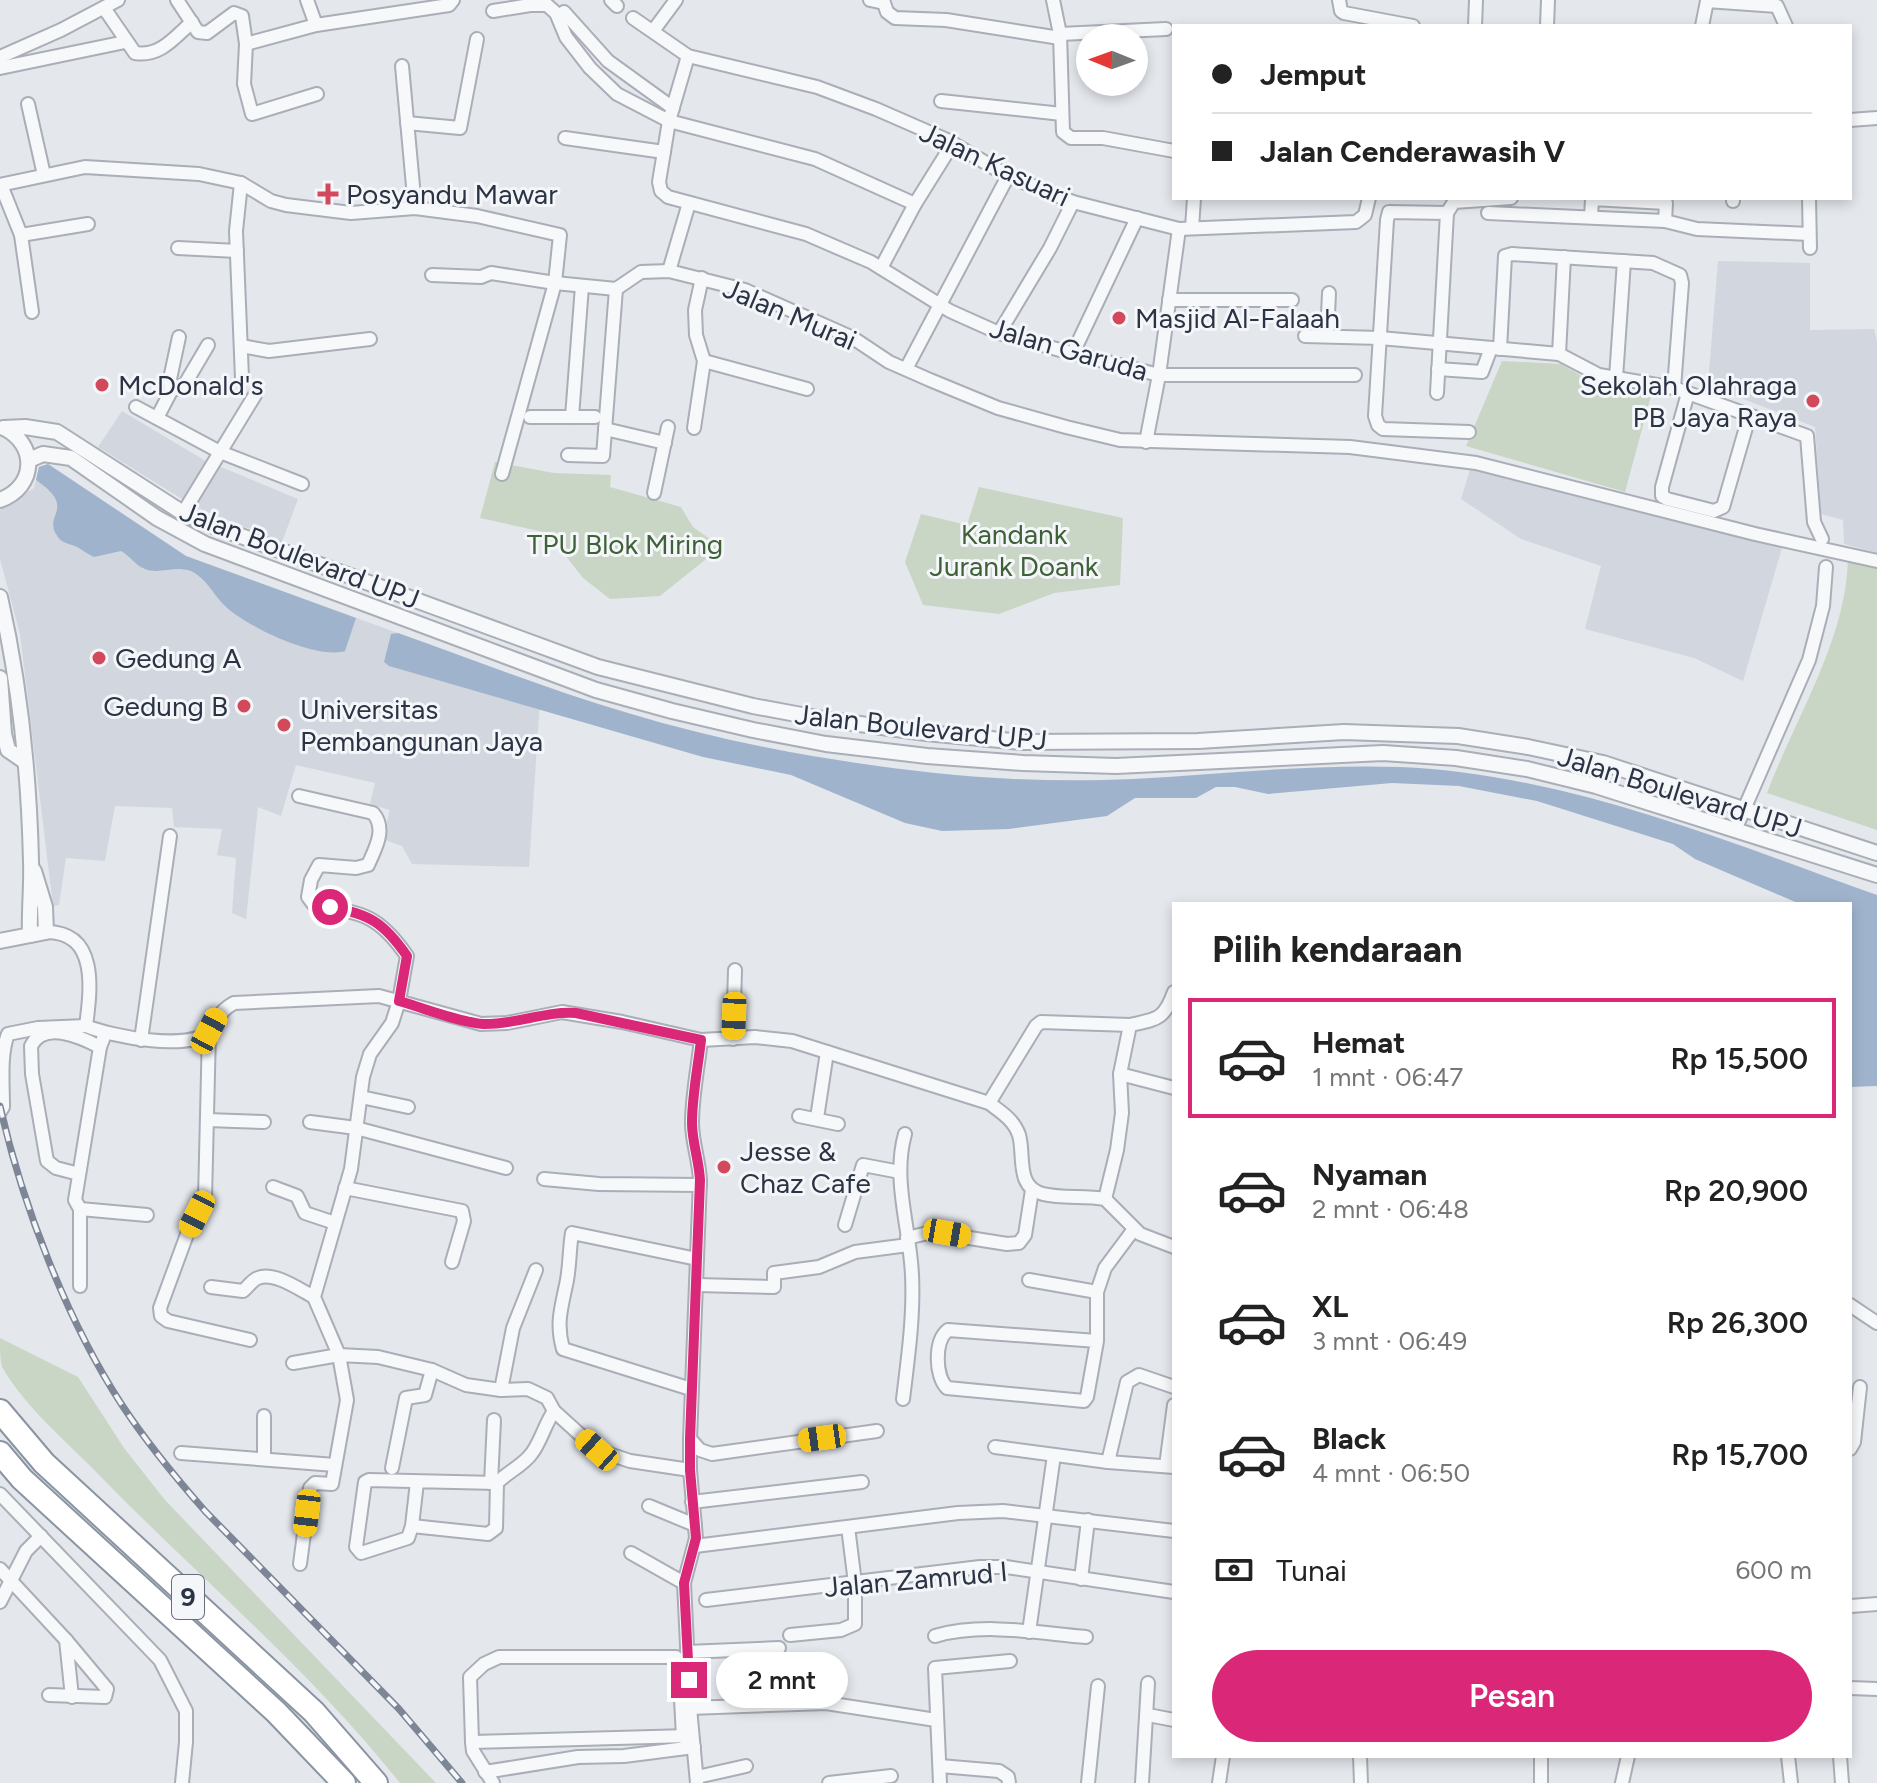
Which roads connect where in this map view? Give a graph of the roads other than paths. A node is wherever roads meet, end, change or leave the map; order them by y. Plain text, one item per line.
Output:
1 (118, 0) edge
2 (177, 0) edge
3 (307, 0) edge
4 (387, 0) edge
5 (453, 0) edge
6 (676, 0) edge
7 (870, 0) edge
8 (1053, 0) edge
9 (1339, 0) edge
10 (1476, 0) edge
11 (1548, 0) edge
12 (884, 1) edge
13 (104, 8) junction
14 (493, 11) dead end
15 (564, 12) dead end
16 (393, 14) junction
17 (633, 18) dead end
18 (192, 22) junction
19 (1402, 24) edge
20 (1475, 24) edge
21 (1547, 24) edge
22 (1702, 24) edge
23 (1785, 24) edge
24 (316, 25) junction
25 (1166, 29) dead end
26 (61, 30) junction
27 (653, 31) junction
28 (1060, 36) junction
29 (477, 39) dead end
30 (125, 42) junction
31 (246, 44) junction
32 (71, 53) junction
33 (688, 56) junction
34 (0, 57) edge
35 (402, 66) dead end
36 (0, 68) edge
37 (317, 94) dead end
38 (941, 101) dead end
39 (28, 104) dead end
40 (1062, 114) junction
41 (671, 115) junction
42 (1877, 118) edge
43 (1852, 120) edge
44 (407, 123) junction
45 (565, 138) dead end
46 (953, 143) junction
47 (1172, 151) edge
48 (664, 152) junction
49 (44, 175) junction
50 (1008, 176) junction
51 (241, 183) junction
52 (1, 185) edge
53 (1193, 200) edge
54 (1482, 200) edge
55 (1809, 200) edge
56 (1073, 202) junction
57 (1369, 202) edge
58 (689, 203) junction
59 (915, 204) junction
60 (415, 208) junction
61 (1447, 213) junction
62 (1488, 213) dead end
63 (1137, 218) junction
64 (88, 224) dead end
65 (1185, 228) junction
66 (21, 235) junction
67 (178, 248) dead end
68 (237, 251) junction
69 (1564, 257) junction
70 (1624, 261) junction
71 (881, 268) junction
72 (669, 271) junction
73 (432, 275) dead end
74 (702, 278) junction
75 (555, 283) junction
76 (582, 286) junction
77 (616, 289) junction
78 (1329, 293) dead end
79 (1169, 300) junction
80 (1292, 300) dead end
81 (940, 305) junction
82 (32, 312) dead end
83 (999, 333) junction
84 (1305, 336) dead end
85 (1327, 336) junction
86 (179, 337) dead end
87 (1380, 338) junction
88 (370, 339) dead end
89 (1440, 343) junction
90 (208, 345) dead end
91 (241, 346) junction
92 (1495, 348) junction
93 (1073, 353) junction
94 (1559, 354) junction
95 (704, 361) junction
96 (906, 369) junction
97 (1438, 369) junction
98 (1159, 375) junction
99 (1355, 375) dead end
100 (242, 378) dead end
101 (1616, 378) junction
102 (1674, 388) junction
103 (807, 389) dead end
104 (171, 391) junction
105 (1437, 393) dead end
106 (1688, 393) junction
107 (255, 395) dead end
108 (136, 407) dead end
109 (530, 417) dead end
110 (572, 417) junction
111 (595, 417) dead end
112 (1749, 417) junction
113 (157, 418) junction
114 (2, 427) edge
115 (668, 427) dead end
116 (694, 428) dead end
117 (605, 429) junction
118 (1469, 432) dead end
119 (1146, 442) junction
120 (665, 443) junction
121 (220, 452) junction
122 (568, 455) dead end
123 (29, 460) junction
124 (502, 474) dead end
125 (302, 484) dead end
126 (654, 493) dead end
127 (0, 500) edge
128 (183, 513) junction
129 (1822, 539) dead end
130 (1877, 561) edge
131 (1826, 567) dead end
132 (394, 592) junction
133 (0, 597) edge
134 (386, 610) junction
135 (0, 678) edge
136 (24, 761) junction
137 (299, 796) dead end
138 (1742, 810) junction
139 (1735, 830) junction
140 (170, 836) dead end
141 (1877, 853) edge
142 (32, 863) junction
143 (1877, 875) edge
144 (46, 932) junction
145 (30, 935) junction
146 (0, 941) edge
147 (735, 970) dead end
148 (1172, 998) edge
149 (399, 1001) junction
150 (1130, 1025) junction
151 (86, 1026) junction
152 (209, 1031) junction
153 (105, 1034) junction
154 (733, 1039) junction
155 (141, 1040) junction
156 (701, 1040) junction
157 (100, 1047) junction
158 (827, 1052) junction
159 (1120, 1074) junction
160 (1172, 1087) edge
161 (361, 1097) junction
162 (989, 1103) junction
163 (408, 1107) dead end
164 (0, 1112) edge
165 (799, 1116) dead end
166 (817, 1118) junction
167 (207, 1120) junction
168 (264, 1122) dead end
169 (310, 1122) dead end
170 (838, 1124) dead end
171 (356, 1128) junction
172 (905, 1134) dead end
173 (506, 1168) dead end
174 (900, 1172) junction
175 (79, 1174) junction
176 (544, 1179) dead end
177 (700, 1185) junction
178 (273, 1187) dead end
179 (345, 1188) junction
180 (1032, 1190) junction
181 (1105, 1199) junction
182 (80, 1209) junction
183 (147, 1215) dead end
184 (335, 1223) junction
185 (845, 1225) dead end
186 (1134, 1229) junction
187 (908, 1242) junction
188 (1172, 1246) edge
189 (697, 1259) junction
190 (452, 1262) dead end
191 (536, 1270) dead end
192 (1029, 1280) dead end
193 (697, 1285) junction
194 (80, 1286) dead end
195 (211, 1287) dead end
196 (1097, 1292) junction
197 (314, 1297) junction
198 (1852, 1306) edge
199 (1877, 1323) edge
200 (250, 1340) dead end
201 (1097, 1341) junction
202 (339, 1355) junction
203 (293, 1363) dead end
204 (432, 1370) junction
205 (1172, 1386) edge
206 (1860, 1387) dead end
207 (691, 1389) junction
208 (501, 1390) junction
209 (903, 1399) dead end
210 (0, 1411) edge
211 (554, 1411) junction
212 (264, 1416) dead end
213 (494, 1420) dead end
214 (877, 1431) dead end
215 (1172, 1436) edge
216 (690, 1439) junction
217 (1852, 1446) edge
218 (995, 1447) dead end
219 (0, 1453) edge
220 (181, 1453) dead end
221 (1054, 1455) junction
222 (264, 1459) junction
223 (1108, 1462) junction
224 (335, 1465) junction
225 (1170, 1467) edge
226 (392, 1468) dead end
227 (690, 1470) junction
228 (417, 1482) junction
229 (862, 1482) dead end
230 (494, 1483) junction
231 (0, 1494) edge
232 (692, 1502) junction
233 (649, 1506) dead end
234 (1045, 1514) junction
235 (1088, 1520) junction
236 (695, 1525) junction
237 (412, 1526) junction
238 (848, 1527) junction
239 (1172, 1531) edge
240 (41, 1536) junction
241 (695, 1546) junction
242 (631, 1553) dead end
243 (300, 1564) dead end
244 (1037, 1572) junction
245 (3, 1574) edge
246 (1081, 1579) junction
247 (684, 1583) junction
248 (855, 1583) junction
249 (1172, 1592) edge
250 (706, 1600) dead end
251 (0, 1602) edge
252 (1877, 1604) edge
253 (1852, 1606) edge
254 (1029, 1632) junction
255 (790, 1635) dead end
256 (935, 1636) dead end
257 (1086, 1637) dead end
258 (66, 1640) junction
259 (779, 1648) dead end
260 (687, 1652) junction
261 (1010, 1661) dead end
262 (1148, 1683) dead end
263 (1098, 1686) dead end
264 (1852, 1688) edge
265 (1877, 1689) edge
266 (49, 1695) dead end
267 (72, 1697) junction
268 (690, 1708) junction
269 (1148, 1715) junction
270 (936, 1720) junction
271 (1172, 1720) edge
272 (577, 1738) junction
273 (645, 1738) junction
274 (472, 1742) junction
275 (689, 1742) junction
276 (646, 1752) junction
277 (578, 1757) junction
278 (1223, 1758) edge
279 (1360, 1758) edge
280 (1541, 1758) edge
281 (1628, 1758) edge
282 (1788, 1758) edge
283 (1840, 1758) edge
284 (746, 1766) dead end
285 (940, 1766) junction
286 (485, 1772) junction
287 (891, 1776) dead end
288 (694, 1781) edge
289 (182, 1783) edge
290 (344, 1783) edge
291 (376, 1783) edge
292 (493, 1783) edge
293 (829, 1783) edge
294 (940, 1783) edge
295 (1009, 1783) edge
296 (1088, 1783) edge
297 (1142, 1783) edge
298 (1219, 1783) edge
299 (1361, 1783) edge
300 (1541, 1783) edge
301 (1622, 1783) edge
302 (1791, 1783) edge
303 (1842, 1783) edge

1 - 13 street
2 - 18 street
3 - 24 street
4 - 16 street
5 - 16 street
6 - 27 street
7 - 12 street
8 - 28 street
9 - 19 street
10 - 20 street
11 - 21 street
12 - 28 street
13 - 26 street
13 - 30 street
14 - 41 street
15 - 41 street
16 - 24 street
17 - 27 street, Jalan Kasuari
18 - 30 street
18 - 31 street
22 - 23 street
24 - 31 street
25 - 28 street
26 - 32 street
26 - 34 street
27 - 33 street, Jalan Kasuari
28 - 40 street
29 - 44 street
30 - 32 street
31 - 37 street
32 - 36 street
33 - 41 street
33 - 46 street, Jalan Kasuari
35 - 44 street
38 - 40 street
39 - 49 street
40 - 47 street
41 - 48 street
41 - 59 street
42 - 43 street
44 - 60 street
45 - 48 street
46 - 50 street, Jalan Kasuari
46 - 59 street
48 - 58 street, Jalan Garuda
49 - 51 street
49 - 52 street
50 - 56 street, Jalan Kasuari
50 - 81 street
51 - 60 street
51 - 68 street
52 - 66 street
53 - 65 street
54 - 61 street
55 - 62 street
56 - 63 street, Jalan Kasuari
56 - 83 street
57 - 65 street, Jalan Kasuari
58 - 71 street, Jalan Garuda
58 - 72 street
59 - 71 street
60 - 75 street
61 - 87 street
61 - 89 street
63 - 65 street, Jalan Kasuari
63 - 93 street
64 - 66 street
65 - 79 street
66 - 82 street
67 - 68 street
68 - 91 street
69 - 70 street
69 - 92 street
69 - 94 street
70 - 101 street
70 - 102 street
71 - 81 street, Jalan Garuda
72 - 74 street, Jalan Murai
72 - 77 street
73 - 75 street
74 - 95 street
74 - 96 street, Jalan Murai
75 - 76 street
75 - 124 street
76 - 77 street
76 - 110 street
77 - 117 street
78 - 85 street
79 - 80 street
79 - 98 street
81 - 83 street, Jalan Garuda
81 - 96 street
83 - 93 street, Jalan Garuda
84 - 85 street
85 - 87 street
86 - 104 street
87 - 89 street
87 - 118 street
88 - 91 street
89 - 92 street
89 - 97 street
90 - 104 street
91 - 100 street
92 - 94 street
92 - 97 street
93 - 98 street, Jalan Garuda
94 - 101 street
95 - 103 street
95 - 116 street
96 - 119 street, Jalan Murai
97 - 105 street
98 - 99 street, Jalan Garuda
98 - 119 street
101 - 102 street
102 - 106 street
104 - 113 street
106 - 112 street
106 - 112 street
107 - 121 street
108 - 113 street
109 - 110 street
110 - 111 street
112 - 129 street
113 - 121 street
114 - 123 street
114 - 128 street, Jalan Boulevard UPJ
115 - 120 street
117 - 120 street
117 - 122 street
119 - 130 street, Jalan Murai
120 - 126 street
121 - 125 street
121 - 128 street
123 - 127 street
123 - 134 street, Jalan Boulevard UPJ
128 - 132 street, Jalan Boulevard UPJ
131 - 138 street
132 - 134 street
132 - 138 street, Jalan Boulevard UPJ
133 - 136 street
134 - 139 street, Jalan Boulevard UPJ
135 - 136 street
136 - 142 street
137 - 149 street
138 - 139 street
138 - 141 street, Jalan Boulevard UPJ
139 - 143 street, Jalan Boulevard UPJ
140 - 155 street
142 - 144 street
142 - 145 street
144 - 145 street
144 - 151 street
145 - 146 street
147 - 154 street
148 - 150 street
149 - 152 street
149 - 156 street
149 - 161 street
150 - 159 street
150 - 162 street
151 - 153 street
151 - 164 street
152 - 155 street
152 - 167 street
153 - 155 street
153 - 157 street
154 - 156 street
154 - 158 street
156 - 177 street
157 - 175 street
157 - 175 street
158 - 162 street
158 - 166 street
159 - 160 street
159 - 181 street
161 - 163 street
161 - 171 street
162 - 180 street
165 - 166 street
166 - 170 street
167 - 168 street
167 - 200 street
169 - 171 street
171 - 173 street
171 - 179 street
172 - 174 street
174 - 185 street
174 - 187 street
175 - 182 street
176 - 177 street
177 - 189 street
178 - 184 street
179 - 184 street
179 - 190 street
180 - 181 street
180 - 187 street
181 - 186 street
182 - 183 street
182 - 194 street
184 - 197 street
186 - 188 street
186 - 196 street
187 - 193 street
187 - 209 street
189 - 193 street
189 - 207 street
191 - 208 street
192 - 196 street
193 - 207 street
195 - 197 street
196 - 201 street
197 - 202 street
198 - 199 street
201 - 201 street
202 - 203 street
202 - 204 street
202 - 224 street
204 - 208 street
204 - 226 street
205 - 223 street
206 - 217 street
207 - 216 street
208 - 211 street
210 - 291 highway, 9
211 - 227 street
211 - 230 street
212 - 222 street
213 - 230 street
214 - 216 street
215 - 225 street
216 - 227 street
218 - 221 street
219 - 290 highway, 9
220 - 222 street
221 - 223 street
221 - 234 street
222 - 224 street
223 - 225 street
224 - 243 street
227 - 232 street
228 - 230 street
228 - 237 street
228 - 237 street
229 - 232 street
230 - 237 street
231 - 240 street
232 - 236 street
233 - 236 street
234 - 235 street
234 - 238 street
234 - 244 street
235 - 239 street
235 - 246 street
236 - 241 street
238 - 241 street
238 - 248 street
240 - 245 street
240 - 289 street
241 - 247 street
242 - 247 street
244 - 246 street, Jalan Zamrud I
244 - 248 street, Jalan Zamrud I
244 - 254 street
245 - 251 street
245 - 258 street
246 - 249 street, Jalan Zamrud I
247 - 260 street
248 - 250 street, Jalan Zamrud I
248 - 255 street
252 - 253 street
254 - 256 street
254 - 257 street
258 - 267 street
258 - 267 street
259 - 260 street
260 - 268 street
261 - 270 street
262 - 269 street
263 - 296 street
264 - 265 street
266 - 267 street
268 - 270 street
268 - 275 street
269 - 271 street
269 - 297 street
270 - 285 street
272 - 273 street
272 - 274 street
272 - 277 street
273 - 275 street
273 - 276 street
274 - 275 street
274 - 286 street
275 - 276 street
275 - 288 street
276 - 277 street
277 - 286 street
278 - 298 street
279 - 299 street
280 - 300 street
281 - 301 street
282 - 302 street
283 - 303 street
284 - 288 street
285 - 294 street
285 - 295 street
286 - 292 street
287 - 293 street

